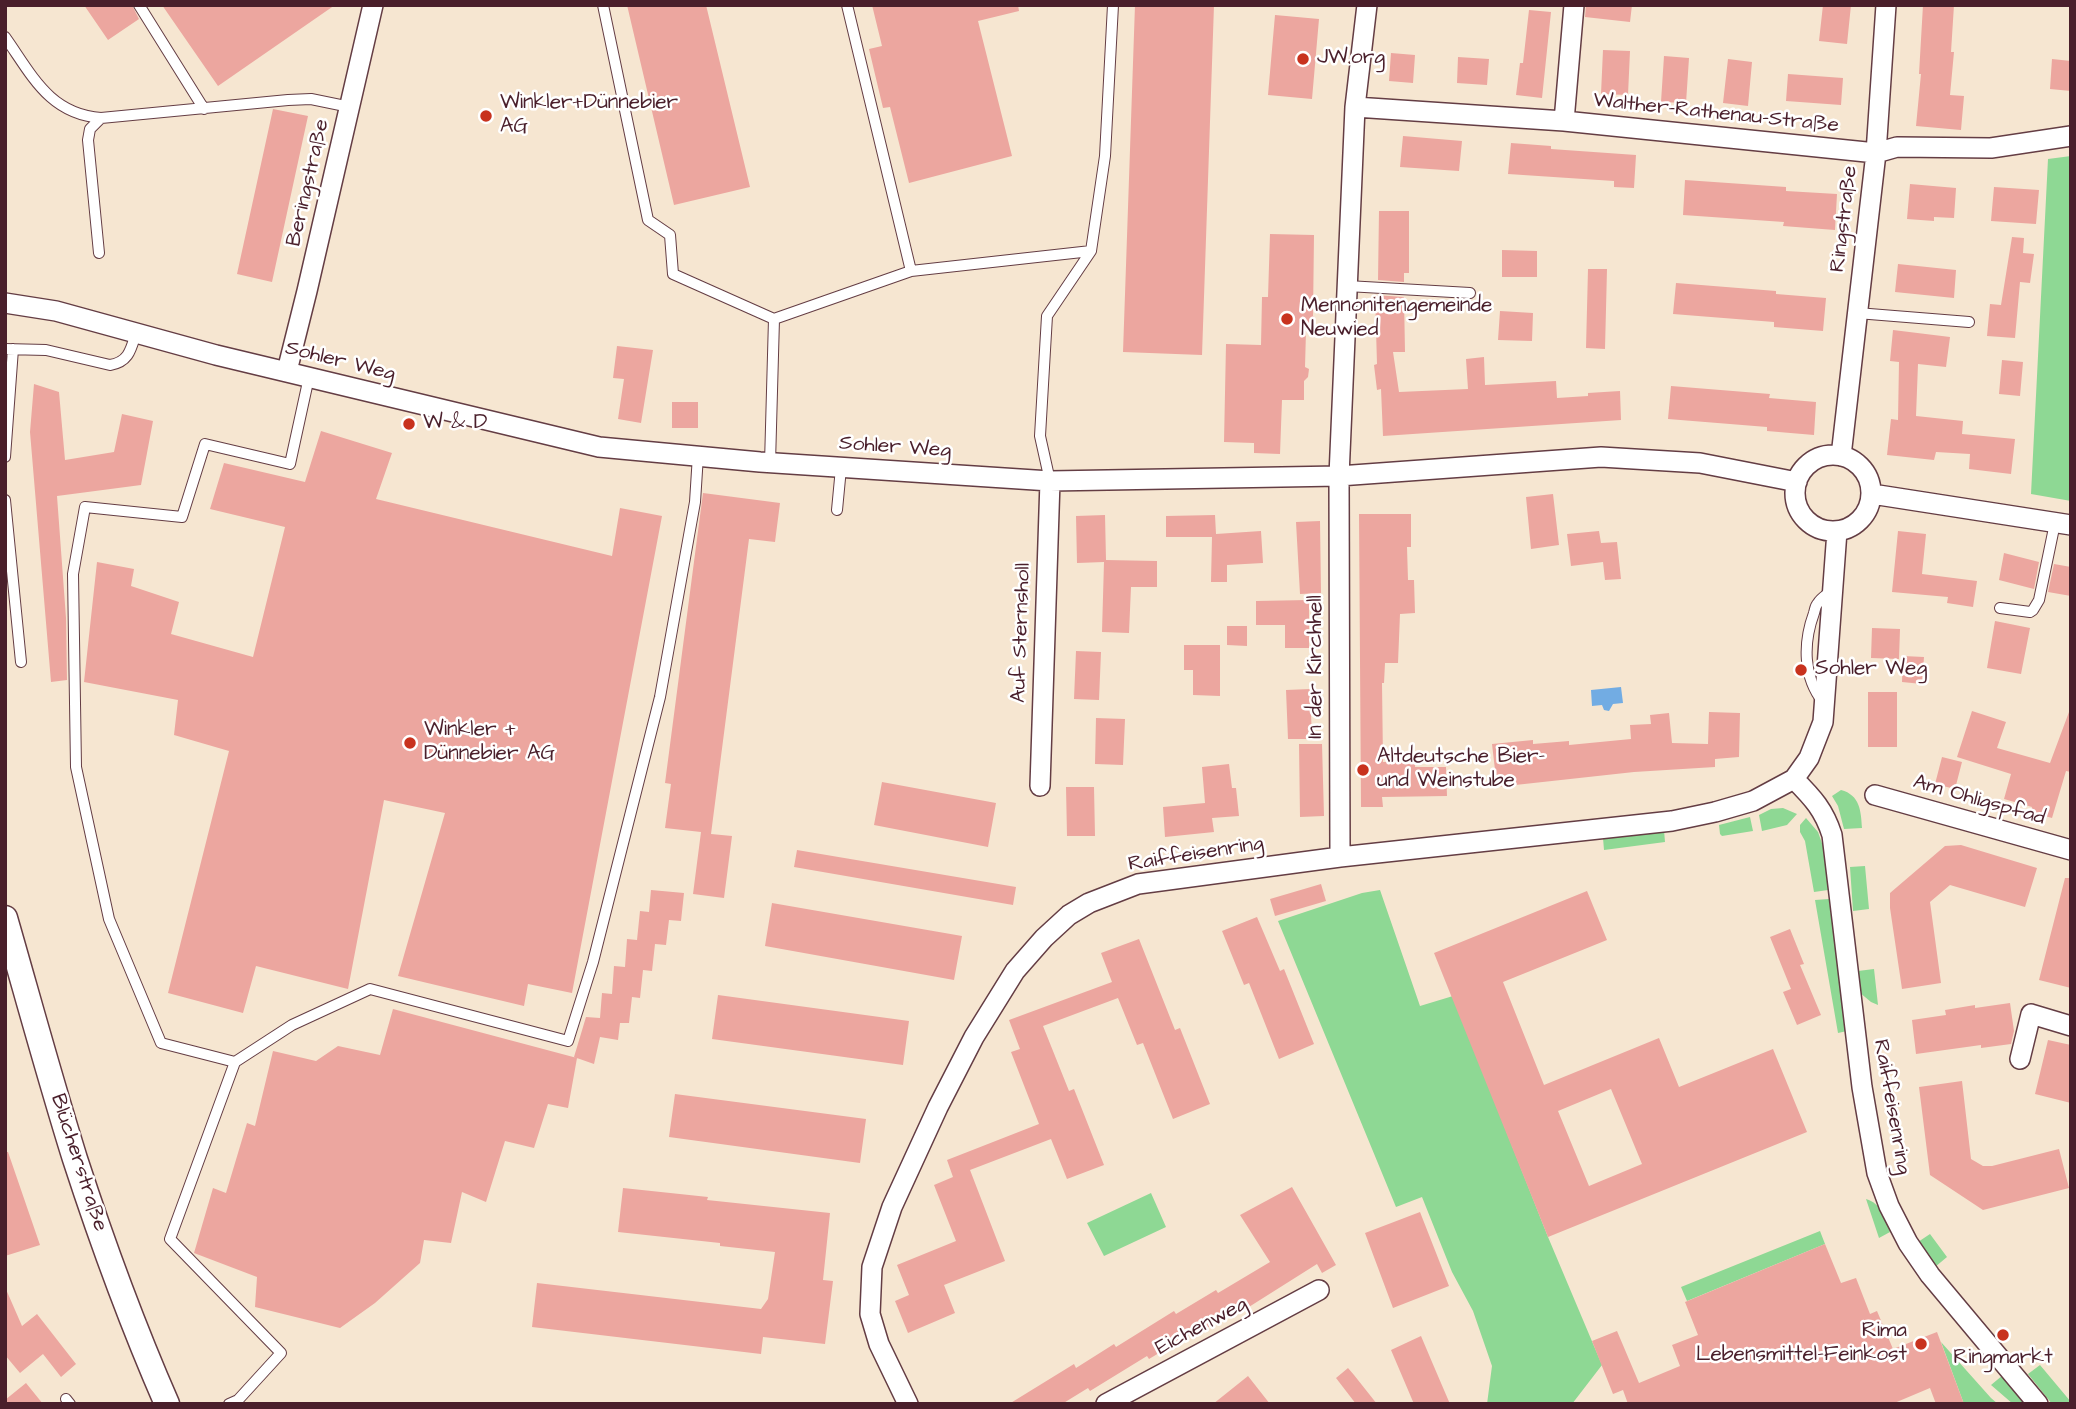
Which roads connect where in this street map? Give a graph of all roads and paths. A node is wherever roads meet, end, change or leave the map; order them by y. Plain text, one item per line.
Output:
1 (139, 5) edge
2 (373, 5) edge
3 (603, 5) edge
4 (847, 5) edge
5 (1113, 5) edge
6 (1367, 5) edge
7 (1574, 5) edge
8 (1886, 5) edge
9 (5, 37) edge
10 (350, 107) junction
11 (1355, 107) junction
12 (204, 108) junction
13 (101, 118) junction
14 (1564, 121) junction
15 (2071, 136) edge
16 (1876, 153) junction
17 (1091, 251) junction
18 (99, 253) dead end
19 (911, 271) junction
20 (1347, 286) junction
21 (1470, 293) dead end
22 (5, 303) edge
23 (1857, 313) junction
24 (774, 319) junction
25 (1969, 322) dead end
26 (136, 333) junction
27 (9, 349) edge
28 (287, 371) junction
29 (309, 377) junction
30 (698, 456) junction
31 (1840, 456) junction
32 (5, 457) edge
33 (770, 463) junction
34 (841, 468) junction
35 (1339, 477) junction
36 (1050, 481) junction
37 (1797, 482) junction
38 (1872, 494) junction
39 (5, 500) edge
40 (837, 510) dead end
41 (2063, 524) edge
42 (1837, 531) junction
43 (2000, 608) dead end
44 (21, 663) dead end
45 (1794, 779) junction
46 (1040, 786) dead end
47 (1875, 795) dead end
48 (2071, 849) edge
49 (1340, 857) junction
50 (5, 918) edge
51 (2071, 1026) edge
52 (2020, 1059) dead end
53 (235, 1062) junction
54 (1319, 1290) dead end
55 (166, 1404) edge
56 (229, 1404) edge
57 (908, 1404) edge
58 (1106, 1404) edge
59 (2039, 1404) edge

1 - 12 lane
2 - 10 street, Beringstraße
3 - 24 lane
4 - 19 lane
5 - 17 lane
6 - 11 street, In der Kirchhell
7 - 14 street
8 - 16 street, Ringstraße
9 - 13 lane
10 - 12 lane
10 - 28 street, Beringstraße
11 - 14 street, Walther-Rathenau-Straße
11 - 20 street, In der Kirchhell
12 - 13 lane
13 - 18 lane
14 - 16 street, Walther-Rathenau-Straße
15 - 16 street, Walther-Rathenau-Straße
16 - 23 street, Ringstraße
17 - 19 lane
17 - 36 lane
19 - 24 lane
20 - 21 lane
20 - 35 street, In der Kirchhell
22 - 26 street, Sohler Weg
23 - 25 lane
23 - 31 street, Ringstraße
24 - 33 lane
26 - 27 lane
26 - 28 street, Sohler Weg
27 - 32 lane
28 - 29 street, Sohler Weg
29 - 30 street, Sohler Weg
29 - 53 lane
30 - 33 street, Sohler Weg
30 - 53 lane
31 - 37 street
31 - 38 street
33 - 34 street, Sohler Weg
34 - 36 street, Sohler Weg
34 - 40 lane
35 - 36 street, Sohler Weg
35 - 37 street, Sohler Weg
35 - 49 street, In der Kirchhell
36 - 46 street, Auf Sternsholl
37 - 42 street
38 - 41 street
38 - 42 street
39 - 44 lane
41 - 43 lane
42 - 45 street, Raiffeisenring
45 - 49 street, Raiffeisenring
45 - 59 street, Raiffeisenring
47 - 48 street, Am Ohligspfad
49 - 57 street, Raiffeisenring
50 - 55 street, Blücherstraße
51 - 52 street
53 - 56 lane
54 - 58 street, Eichenweg

